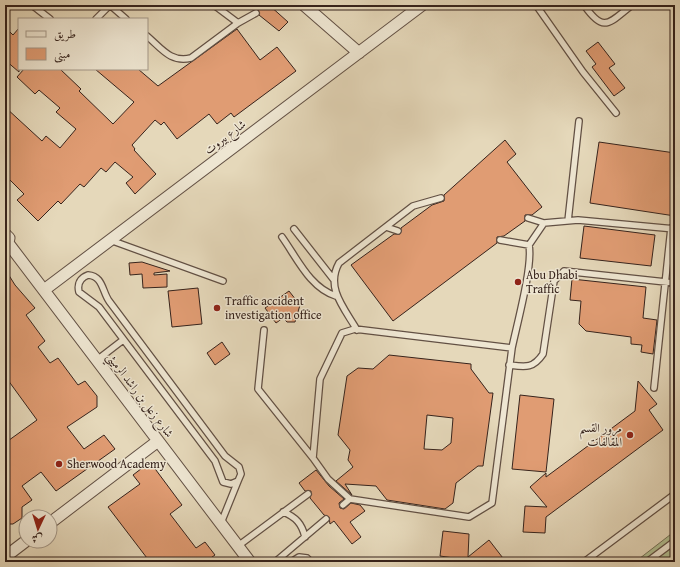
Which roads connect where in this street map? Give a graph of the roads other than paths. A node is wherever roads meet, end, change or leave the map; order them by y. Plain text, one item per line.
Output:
1 (32, 5) edge
2 (110, 5) edge
3 (214, 5) edge
4 (304, 5) edge
5 (422, 5) edge
6 (536, 5) edge
7 (584, 5) edge
8 (632, 5) edge
9 (256, 13) dead end
10 (49, 18) edge
11 (97, 18) edge
12 (125, 18) edge
13 (238, 23) junction
14 (148, 37) edge
15 (359, 53) junction
16 (616, 114) dead end
17 (579, 120) dead end
18 (441, 198) dead end
19 (528, 218) dead end
20 (568, 221) junction
21 (544, 224) junction
22 (386, 227) junction
23 (294, 228) dead end
24 (673, 229) edge
25 (398, 231) dead end
26 (282, 237) dead end
27 (110, 240) junction
28 (500, 240) dead end
29 (6, 241) edge
30 (529, 245) junction
31 (334, 280) junction
32 (223, 281) dead end
33 (665, 281) junction
34 (675, 283) edge
35 (44, 290) junction
36 (336, 296) junction
37 (264, 330) dead end
38 (357, 330) junction
39 (123, 340) junction
40 (512, 348) junction
41 (97, 360) junction
42 (509, 365) junction
43 (654, 388) dead end
44 (158, 441) junction
45 (313, 458) junction
46 (238, 481) junction
47 (308, 494) dead end
48 (675, 494) edge
49 (350, 499) junction
50 (343, 505) dead end
51 (284, 512) junction
52 (58, 517) edge
53 (326, 519) dead end
54 (221, 523) junction
55 (305, 537) junction
56 (675, 541) edge
57 (238, 546) junction
58 (18, 547) edge
59 (5, 557) edge
60 (250, 562) edge
61 (275, 562) edge
62 (291, 562) edge
63 (311, 562) edge
64 (584, 562) edge
65 (647, 562) edge

1 - 10 lane
2 - 11 lane
2 - 12 lane
3 - 13 lane
4 - 15 street
5 - 15 street, شارع بيروت
6 - 16 lane
7 - 8 lane
9 - 13 lane
13 - 14 lane
15 - 27 street, شارع بيروت
17 - 20 lane
18 - 22 lane
19 - 21 lane
20 - 21 lane
20 - 24 lane
21 - 30 lane
22 - 25 lane
22 - 31 lane
23 - 31 lane
24 - 33 lane
26 - 36 lane
27 - 32 lane
27 - 35 street, شارع بيروت
28 - 30 lane
29 - 35 street, شارع زعل بن راشد الرميثي
30 - 40 lane
31 - 36 lane
33 - 34 lane
33 - 42 lane
33 - 43 lane
35 - 41 street, شارع زعل بن راشد الرميثي
36 - 38 lane
37 - 45 lane
38 - 40 lane
38 - 45 lane
39 - 41 lane
39 - 46 lane
39 - 46 lane
40 - 42 lane
41 - 44 street, شارع زعل بن راشد الرميثي
42 - 49 lane
44 - 52 street
44 - 54 street, شارع زعل بن راشد الرميثي
45 - 49 lane
46 - 54 lane
47 - 51 lane
48 - 64 lane
49 - 50 lane
51 - 55 lane
51 - 57 lane
53 - 55 lane
54 - 57 street, شارع زعل بن راشد الرميثي
55 - 61 lane
56 - 65 lane
57 - 60 street, شارع زعل بن راشد الرميثي
58 - 59 street
62 - 63 lane

